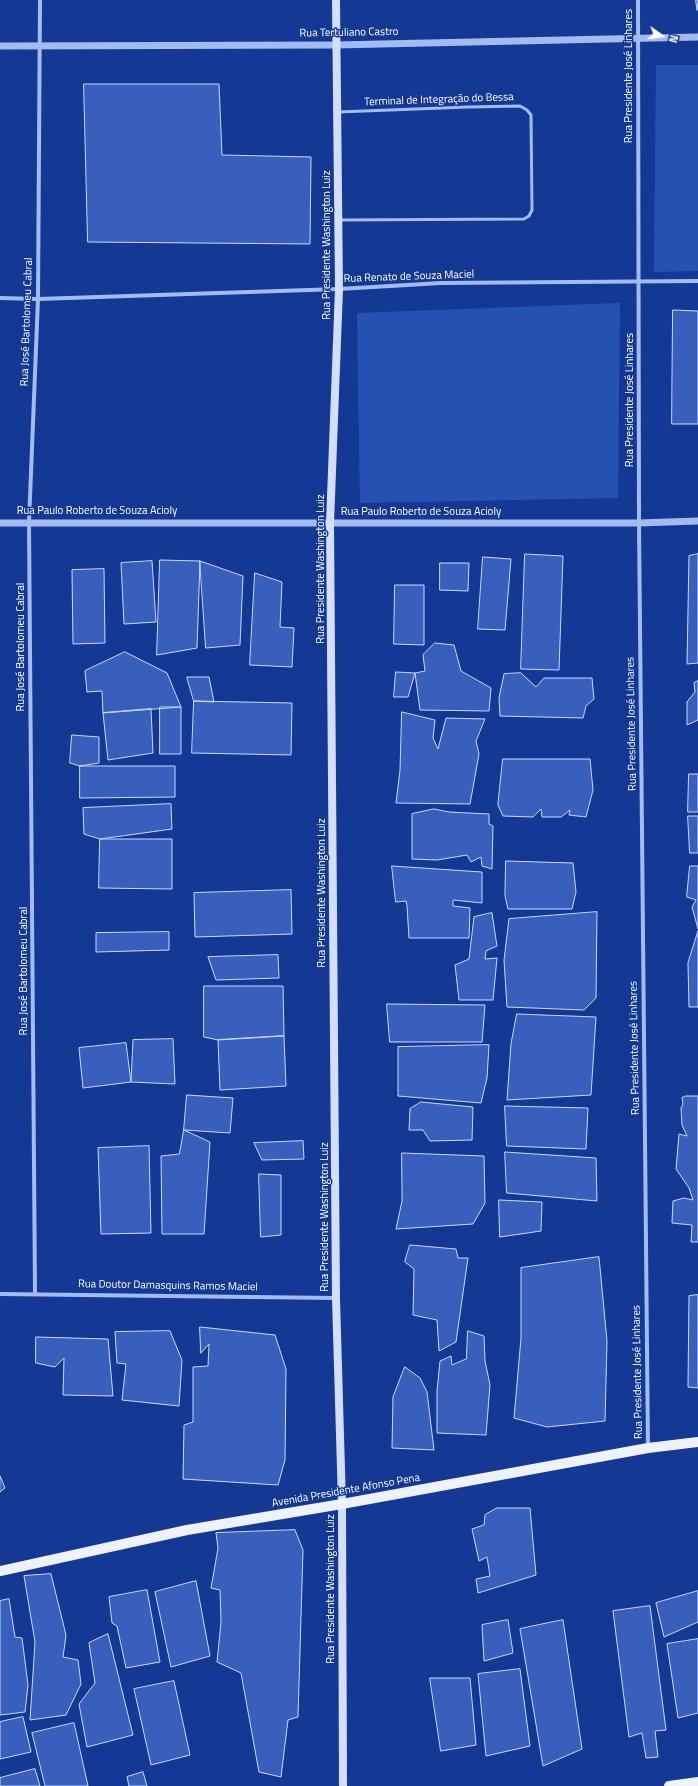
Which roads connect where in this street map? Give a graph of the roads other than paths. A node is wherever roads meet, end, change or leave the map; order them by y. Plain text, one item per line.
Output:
1 (40, 0) edge
2 (336, 0) edge
3 (638, 0) edge
4 (698, 37) edge
5 (638, 38) junction
6 (336, 45) junction
7 (0, 46) edge
8 (40, 46) junction
9 (338, 112) junction
10 (338, 220) junction
11 (698, 281) edge
12 (639, 283) junction
13 (339, 289) junction
14 (0, 298) edge
15 (38, 299) junction
16 (698, 521) edge
17 (29, 522) junction
18 (0, 523) edge
19 (330, 523) junction
20 (639, 523) junction
21 (35, 1293) junction
22 (0, 1294) edge
23 (336, 1298) junction
24 (698, 1442) edge
25 (648, 1448) junction
26 (342, 1504) junction
27 (0, 1571) edge
28 (698, 1782) edge
29 (343, 1786) edge
30 (669, 1786) edge

1 - 8 street, Rua José Bartolomeu Cabral
2 - 6 main road, Rua Presidente Washington Luiz
3 - 5 street, Rua Presidente José Linhares
4 - 5 street, Rua Tertuliano Castro
5 - 6 street, Rua Tertuliano Castro
5 - 12 street, Rua Presidente José Linhares
6 - 8 street, Rua Tertuliano Castro
6 - 9 main road, Rua Presidente Washington Luiz
7 - 8 street, Rua Tertuliano Castro
8 - 15 street, Rua José Bartolomeu Cabral
9 - 10 main road, Rua Presidente Washington Luiz
9 - 10 lane, Terminal de Integração do Bessa
10 - 13 main road, Rua Presidente Washington Luiz
11 - 12 street, Rua Renato de Souza Maciel
12 - 13 street, Rua Renato de Souza Maciel
12 - 20 street, Rua Presidente José Linhares
13 - 15 street, Rua Renato de Souza Maciel
13 - 19 main road, Rua Presidente Washington Luiz
14 - 15 street, Rua Renato de Souza Maciel
15 - 17 street, Rua José Bartolomeu Cabral
16 - 20 street, Rua Paulo Roberto de Souza Acioly
17 - 18 street, Rua Paulo Roberto de Souza Acioly
17 - 19 street, Rua Paulo Roberto de Souza Acioly
17 - 21 street, Rua José Bartolomeu Cabral
19 - 20 street, Rua Paulo Roberto de Souza Acioly
19 - 23 main road, Rua Presidente Washington Luiz
20 - 25 street, Rua Presidente José Linhares
21 - 22 street, Rua Doutor Damasquins Ramos Maciel
21 - 23 street, Rua Doutor Damasquins Ramos Maciel
23 - 26 main road, Rua Presidente Washington Luiz
24 - 25 main road, Avenida Presidente Afonso Pena
25 - 26 main road, Avenida Presidente Afonso Pena
26 - 27 main road, Avenida Presidente Afonso Pena
26 - 29 main road, Rua Presidente Washington Luiz
28 - 30 main road

